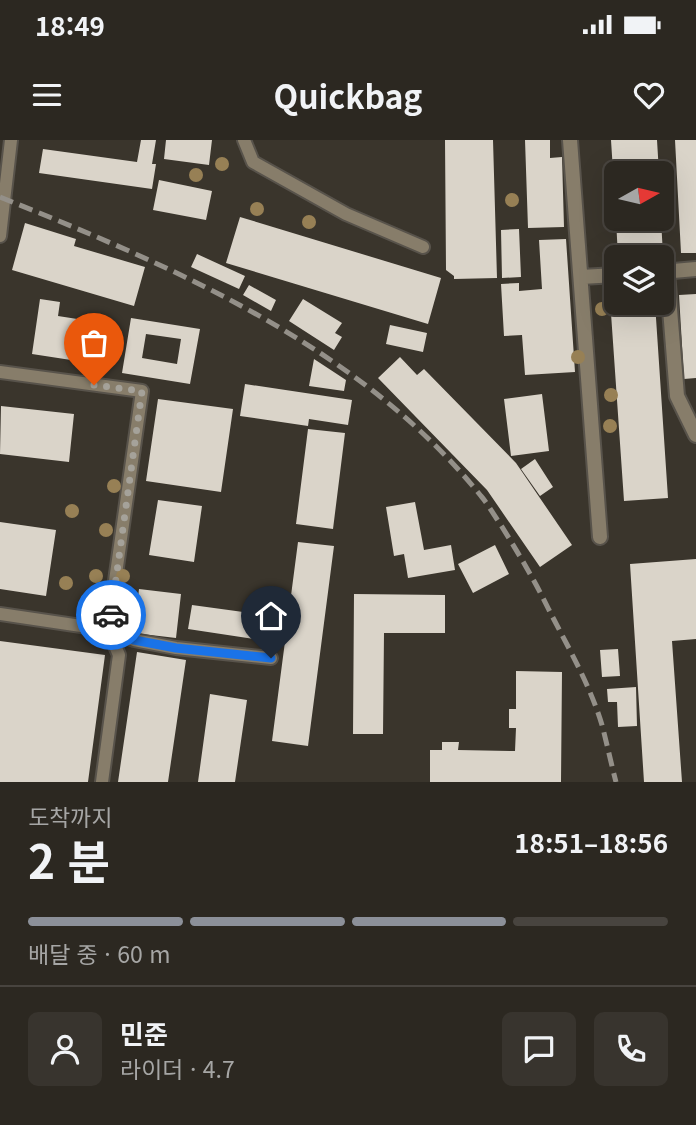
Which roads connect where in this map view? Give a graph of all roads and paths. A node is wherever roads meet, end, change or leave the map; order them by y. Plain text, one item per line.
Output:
1 (11, 140) edge
2 (244, 140) edge
3 (570, 140) edge
4 (0, 236) edge
5 (423, 247) dead end
6 (696, 269) edge
7 (674, 271) edge
8 (604, 276) edge
9 (581, 277) junction
10 (669, 315) edge
11 (0, 372) edge
12 (696, 435) edge
13 (600, 537) dead end
14 (0, 614) edge
15 (108, 630) junction
16 (271, 658) dead end
17 (102, 782) edge

1 - 4 lane
2 - 5 lane
3 - 9 street
6 - 7 street
8 - 9 street
9 - 13 street
10 - 12 street
11 - 15 lane
14 - 15 lane
15 - 16 lane
15 - 17 lane

